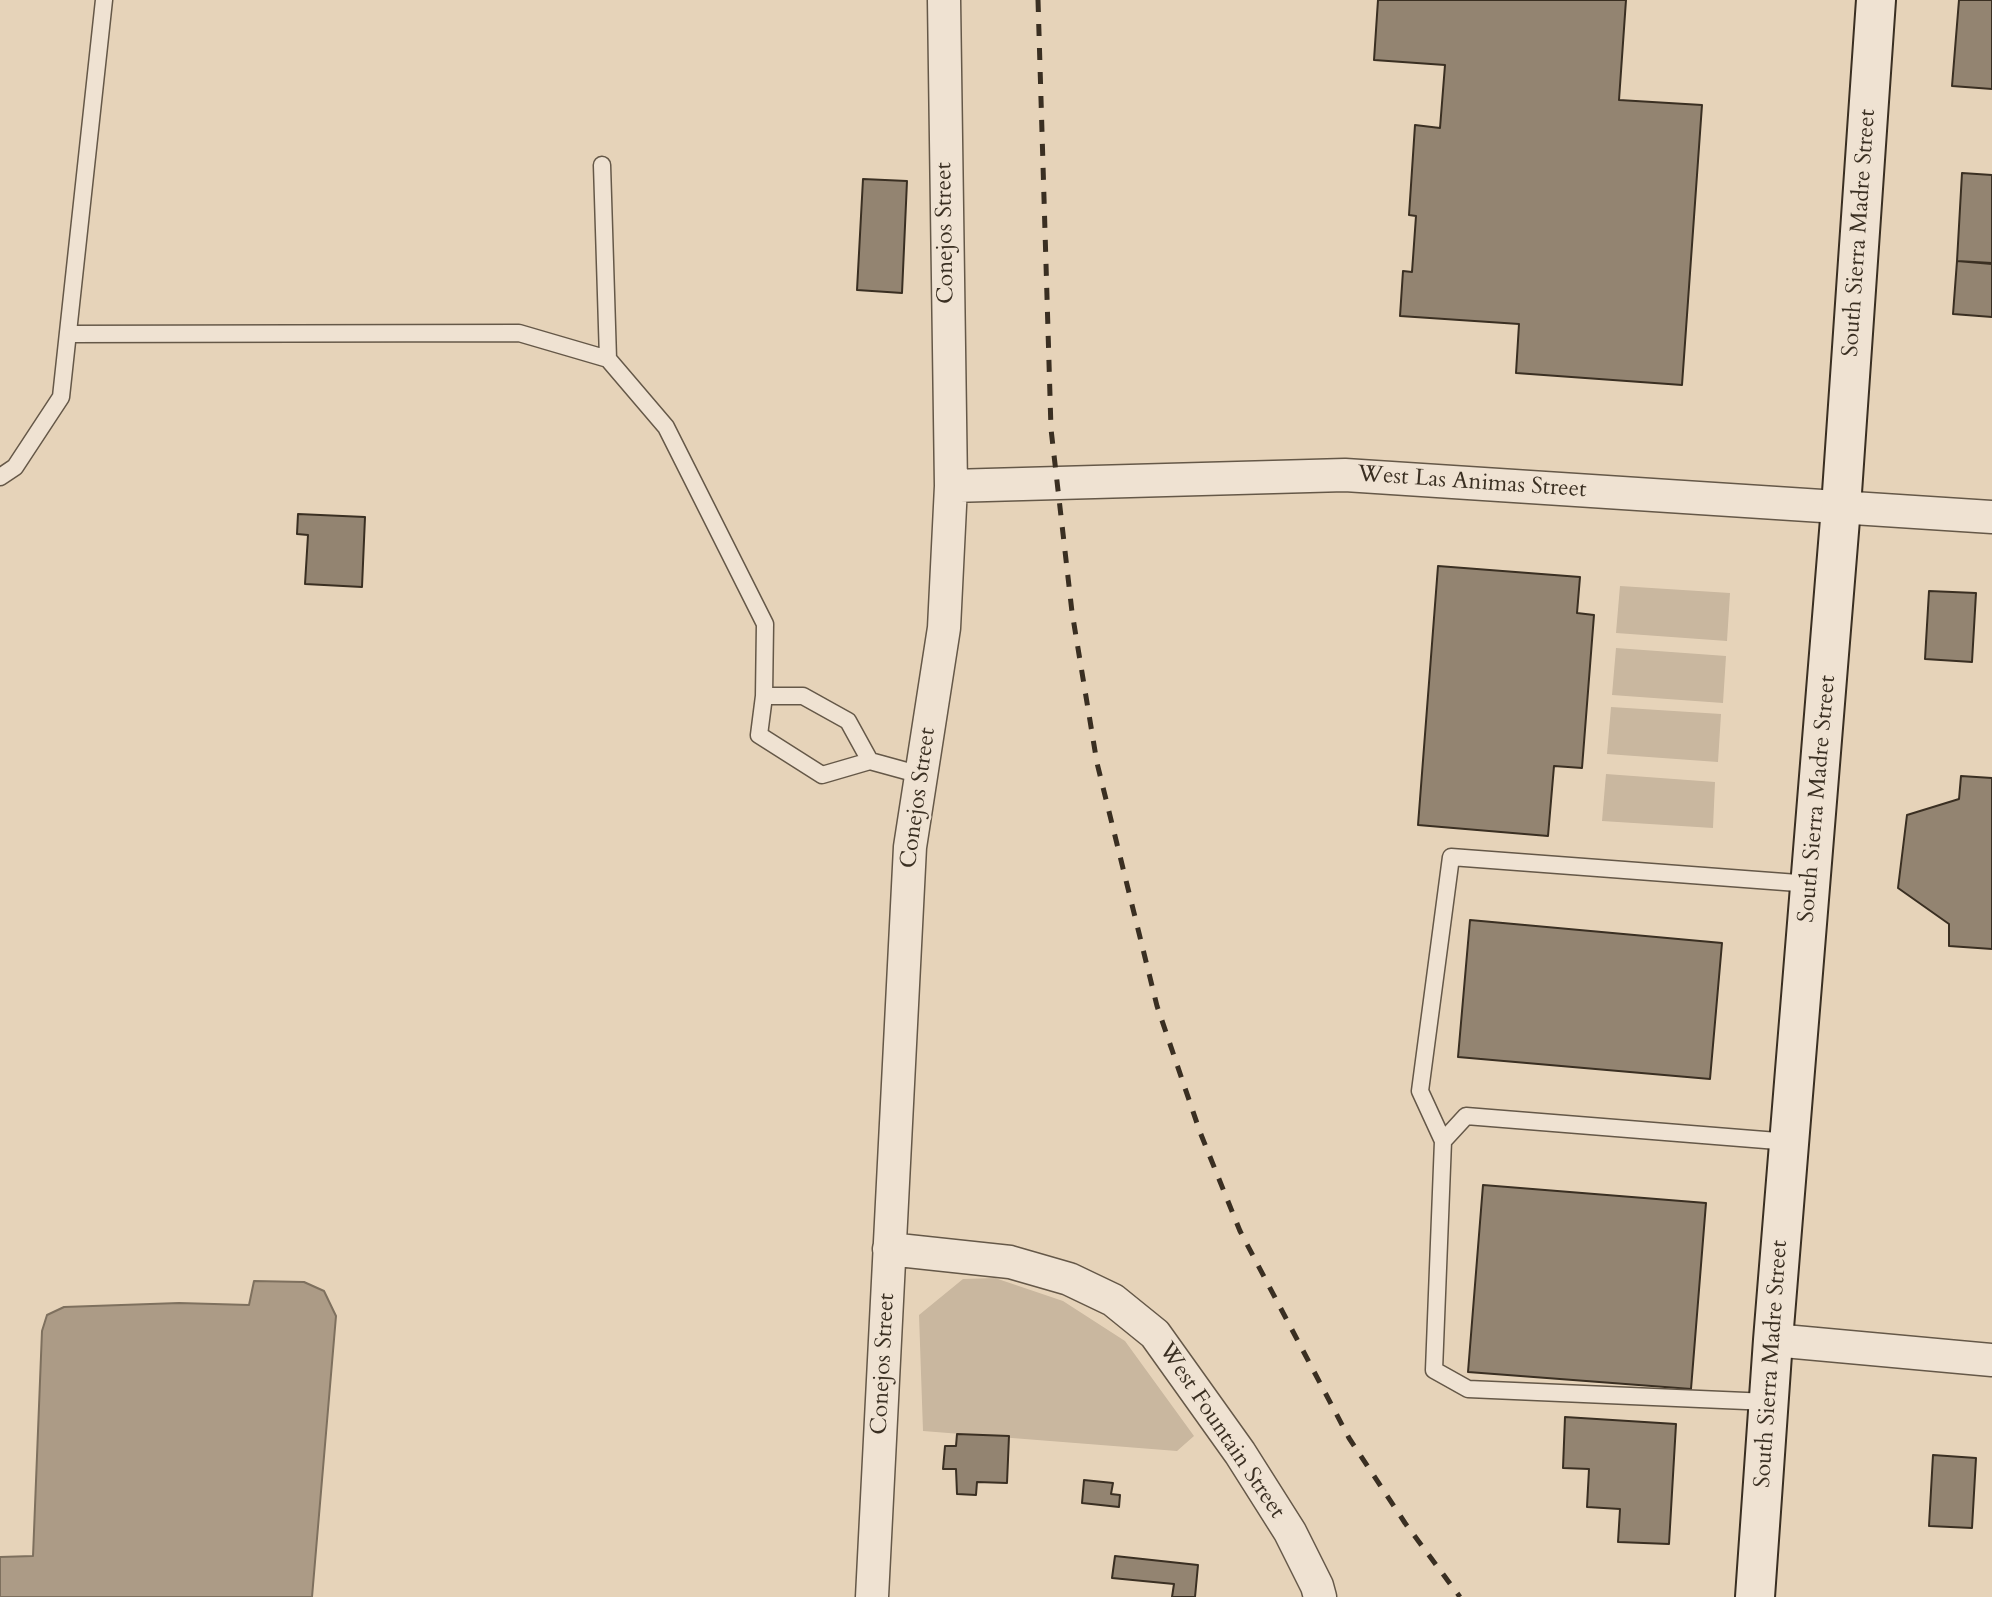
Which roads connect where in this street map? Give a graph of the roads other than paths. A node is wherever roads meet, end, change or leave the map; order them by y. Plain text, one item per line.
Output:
1 (104, 0) edge
2 (943, 0) edge
3 (1877, 0) edge
4 (602, 165) dead end
5 (69, 334) junction
6 (608, 359) junction
7 (0, 477) edge
8 (951, 486) junction
9 (1841, 507) junction
10 (1992, 517) edge
11 (764, 696) junction
12 (870, 761) junction
13 (921, 775) junction
14 (1811, 884) junction
15 (1443, 1141) junction
16 (1790, 1142) junction
17 (889, 1249) junction
18 (1773, 1340) junction
19 (1992, 1360) edge
20 (1769, 1402) junction
21 (872, 1597) edge
22 (1320, 1597) edge
23 (1755, 1597) edge

1 - 5 lane
2 - 8 street, Conejos Street
3 - 9 street, South Sierra Madre Street
4 - 6 lane
5 - 6 lane
5 - 7 lane
6 - 11 lane
8 - 9 street, West Las Animas Street
8 - 13 street, Conejos Street
9 - 10 street, West Las Animas Street
9 - 14 street, South Sierra Madre Street
11 - 12 lane
11 - 12 lane
12 - 13 lane
13 - 17 street, Conejos Street
14 - 15 lane
14 - 16 street, South Sierra Madre Street
15 - 16 lane
15 - 20 lane
16 - 18 street, South Sierra Madre Street
17 - 21 street, Conejos Street
17 - 22 street, West Fountain Street
18 - 19 street
18 - 20 street, South Sierra Madre Street
20 - 23 street, South Sierra Madre Street

